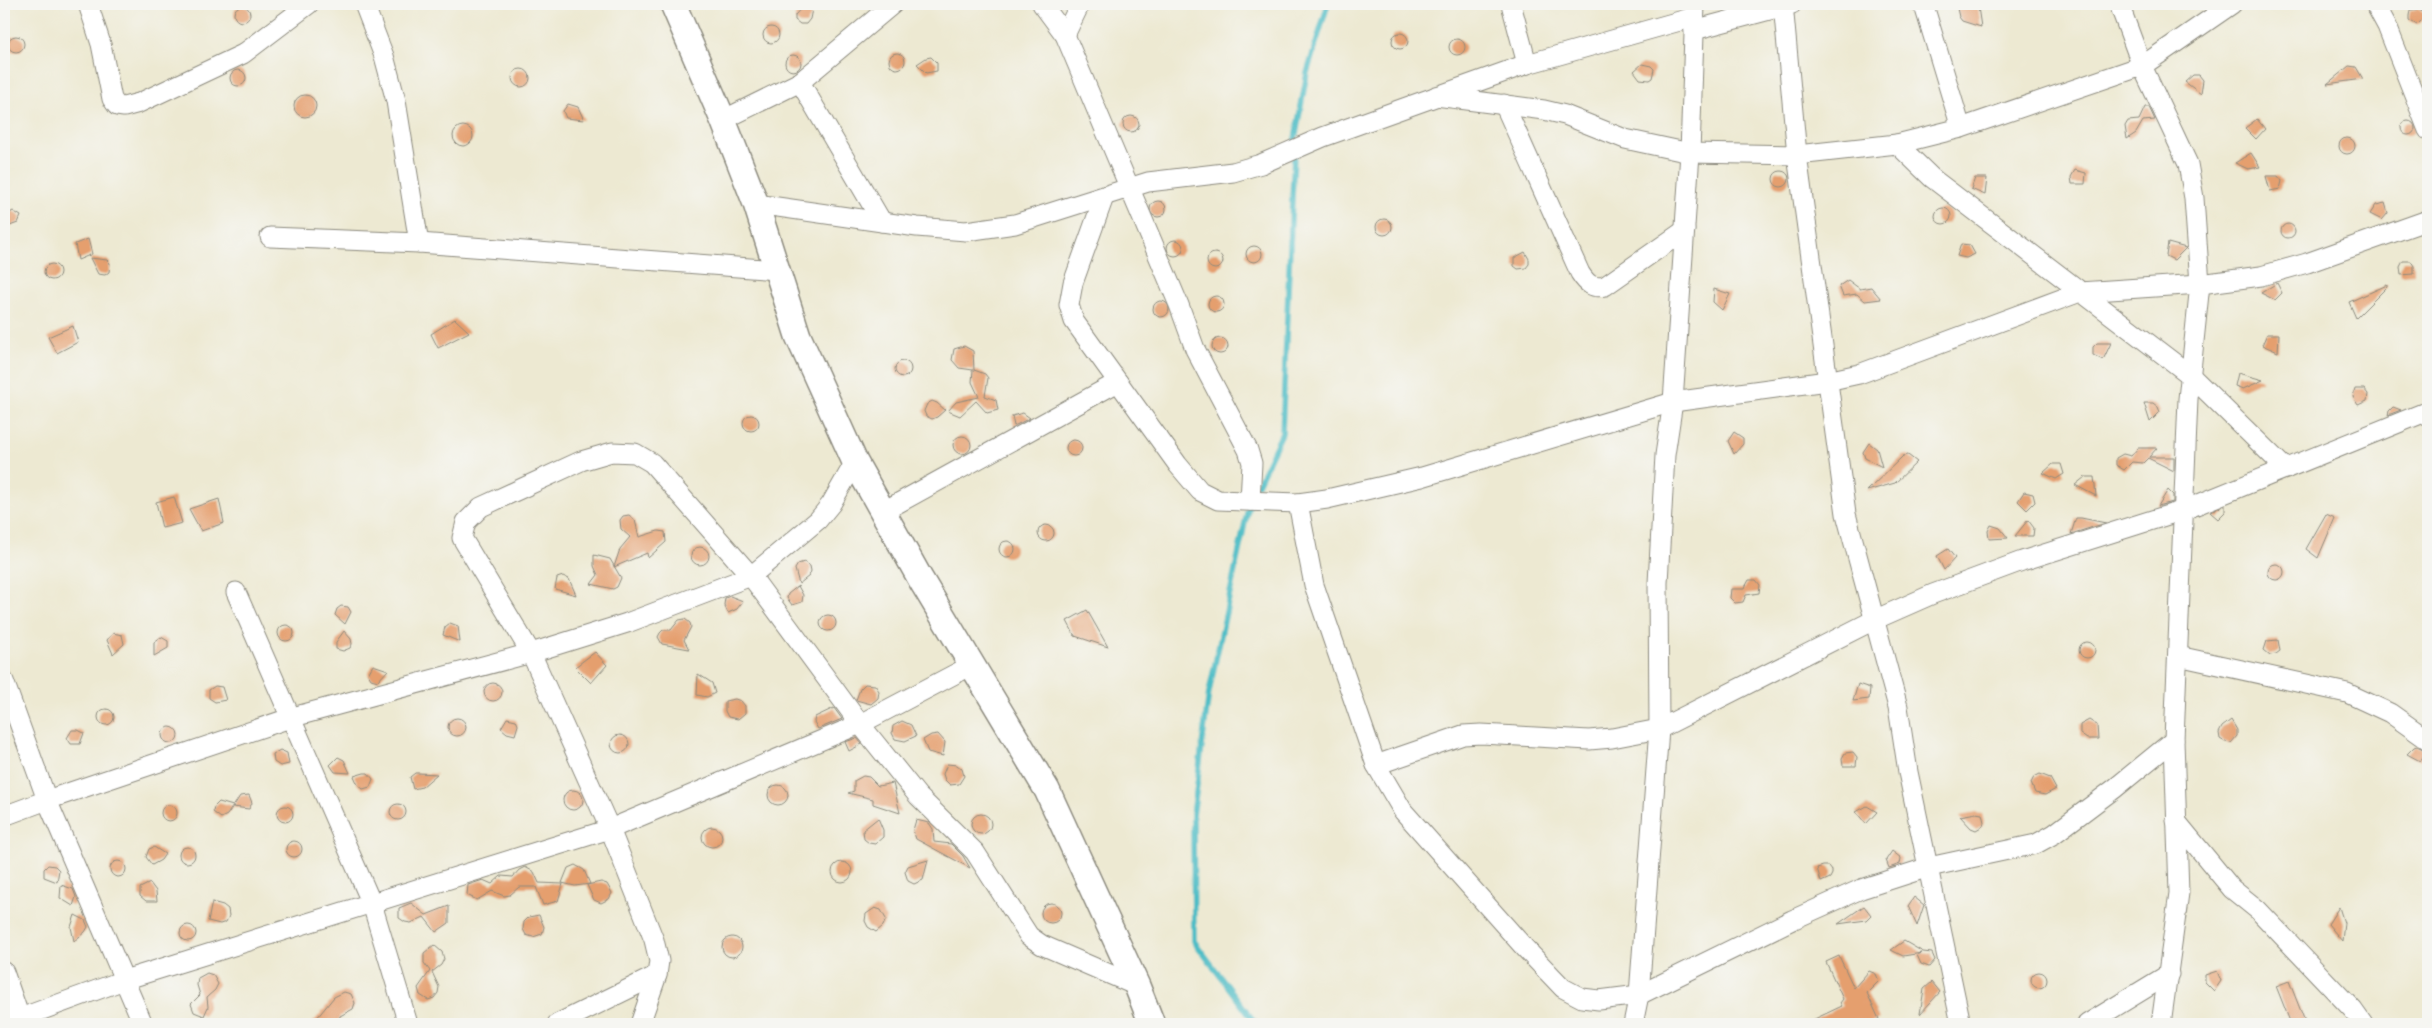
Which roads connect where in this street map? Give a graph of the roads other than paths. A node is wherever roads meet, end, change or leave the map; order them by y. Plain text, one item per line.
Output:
1 (88, 4) edge
2 (309, 4) edge
3 (364, 4) edge
4 (673, 4) edge
5 (893, 4) edge
6 (1042, 4) edge
7 (1080, 4) edge
8 (1511, 4) edge
9 (1922, 4) edge
10 (2118, 4) edge
11 (2232, 4) edge
12 (2375, 4) edge
13 (1786, 5) edge
14 (1694, 17) edge
15 (1065, 35) junction
16 (1527, 64) junction
17 (2142, 66) junction
18 (800, 82) junction
19 (1436, 96) junction
20 (1504, 104) junction
21 (723, 120) junction
22 (1960, 128) junction
23 (2428, 130) edge
24 (1897, 144) junction
25 (1690, 153) junction
26 (1797, 154) junction
27 (1130, 188) junction
28 (1104, 197) junction
29 (756, 204) junction
30 (2428, 220) edge
31 (882, 222) junction
32 (1685, 230) junction
33 (270, 237) dead end
34 (419, 243) junction
35 (777, 270) junction
36 (2200, 284) junction
37 (2080, 292) junction
38 (2190, 374) junction
39 (1827, 381) junction
40 (1118, 382) junction
41 (1673, 402) junction
42 (2428, 411) edge
43 (855, 462) junction
44 (2286, 469) junction
45 (1250, 501) junction
46 (1298, 503) junction
47 (2184, 510) junction
48 (882, 512) junction
49 (751, 576) junction
50 (236, 592) dead end
51 (1874, 620) junction
52 (531, 653) junction
53 (2178, 656) junction
54 (972, 665) junction
55 (4, 681) edge
56 (293, 717) junction
57 (860, 724) junction
58 (1659, 729) junction
59 (2174, 740) junction
60 (2428, 740) edge
61 (1376, 765) junction
62 (46, 800) junction
63 (4, 816) edge
64 (2176, 821) junction
65 (610, 829) junction
66 (1929, 867) junction
67 (372, 904) junction
68 (4, 972) edge
69 (2168, 974) junction
70 (657, 975) junction
71 (124, 980) junction
72 (1137, 986) junction
73 (1639, 995) junction
74 (12, 1021) edge
75 (143, 1024) edge
76 (408, 1024) edge
77 (557, 1024) edge
78 (640, 1024) edge
79 (1152, 1024) edge
80 (1633, 1024) edge
81 (1961, 1024) edge
82 (2087, 1024) edge
83 (2161, 1024) edge
84 (2363, 1024) edge

1 - 2 street
3 - 34 street
4 - 21 main road
5 - 18 street
6 - 15 street
7 - 15 street
8 - 16 street
9 - 22 street
10 - 17 street
11 - 17 street
12 - 23 street
13 - 14 street
13 - 26 street
14 - 16 street
14 - 25 street
15 - 27 street
16 - 19 street
17 - 22 street
17 - 36 street
18 - 21 street
18 - 31 street
19 - 20 street
19 - 27 street
20 - 25 street
20 - 32 street
21 - 29 main road
22 - 24 street
24 - 26 street
24 - 37 street
25 - 26 street
25 - 32 street
26 - 39 street
27 - 28 street
27 - 45 street
28 - 31 street
28 - 40 street
29 - 31 street
29 - 35 main road
30 - 36 street
32 - 41 street
33 - 34 street
34 - 35 street
35 - 43 main road
36 - 37 street
36 - 38 street
37 - 38 street
37 - 39 street
38 - 44 street
38 - 47 street
39 - 41 street
39 - 51 street
40 - 45 street
40 - 48 street
41 - 46 street
41 - 58 street
42 - 44 street
43 - 48 main road
43 - 49 street
44 - 47 street
45 - 46 street
46 - 61 street
47 - 51 street
47 - 53 street
48 - 54 main road
49 - 52 street
49 - 52 street
49 - 57 street
50 - 56 street
51 - 58 street
51 - 66 street
52 - 56 street
52 - 65 street
53 - 59 street
53 - 60 street
54 - 57 street
54 - 72 main road
55 - 62 street
56 - 62 street
56 - 67 street
57 - 65 street
57 - 72 street
58 - 61 street
58 - 73 street
59 - 64 street
59 - 66 street
61 - 73 street
62 - 63 street
62 - 71 street
64 - 69 street
64 - 84 street
65 - 67 street
65 - 70 street
66 - 73 street
66 - 81 street
67 - 71 street
67 - 76 street
68 - 74 street
69 - 82 street
69 - 83 street
70 - 77 street
70 - 78 street
71 - 74 street
71 - 75 street
72 - 79 main road
73 - 80 street

